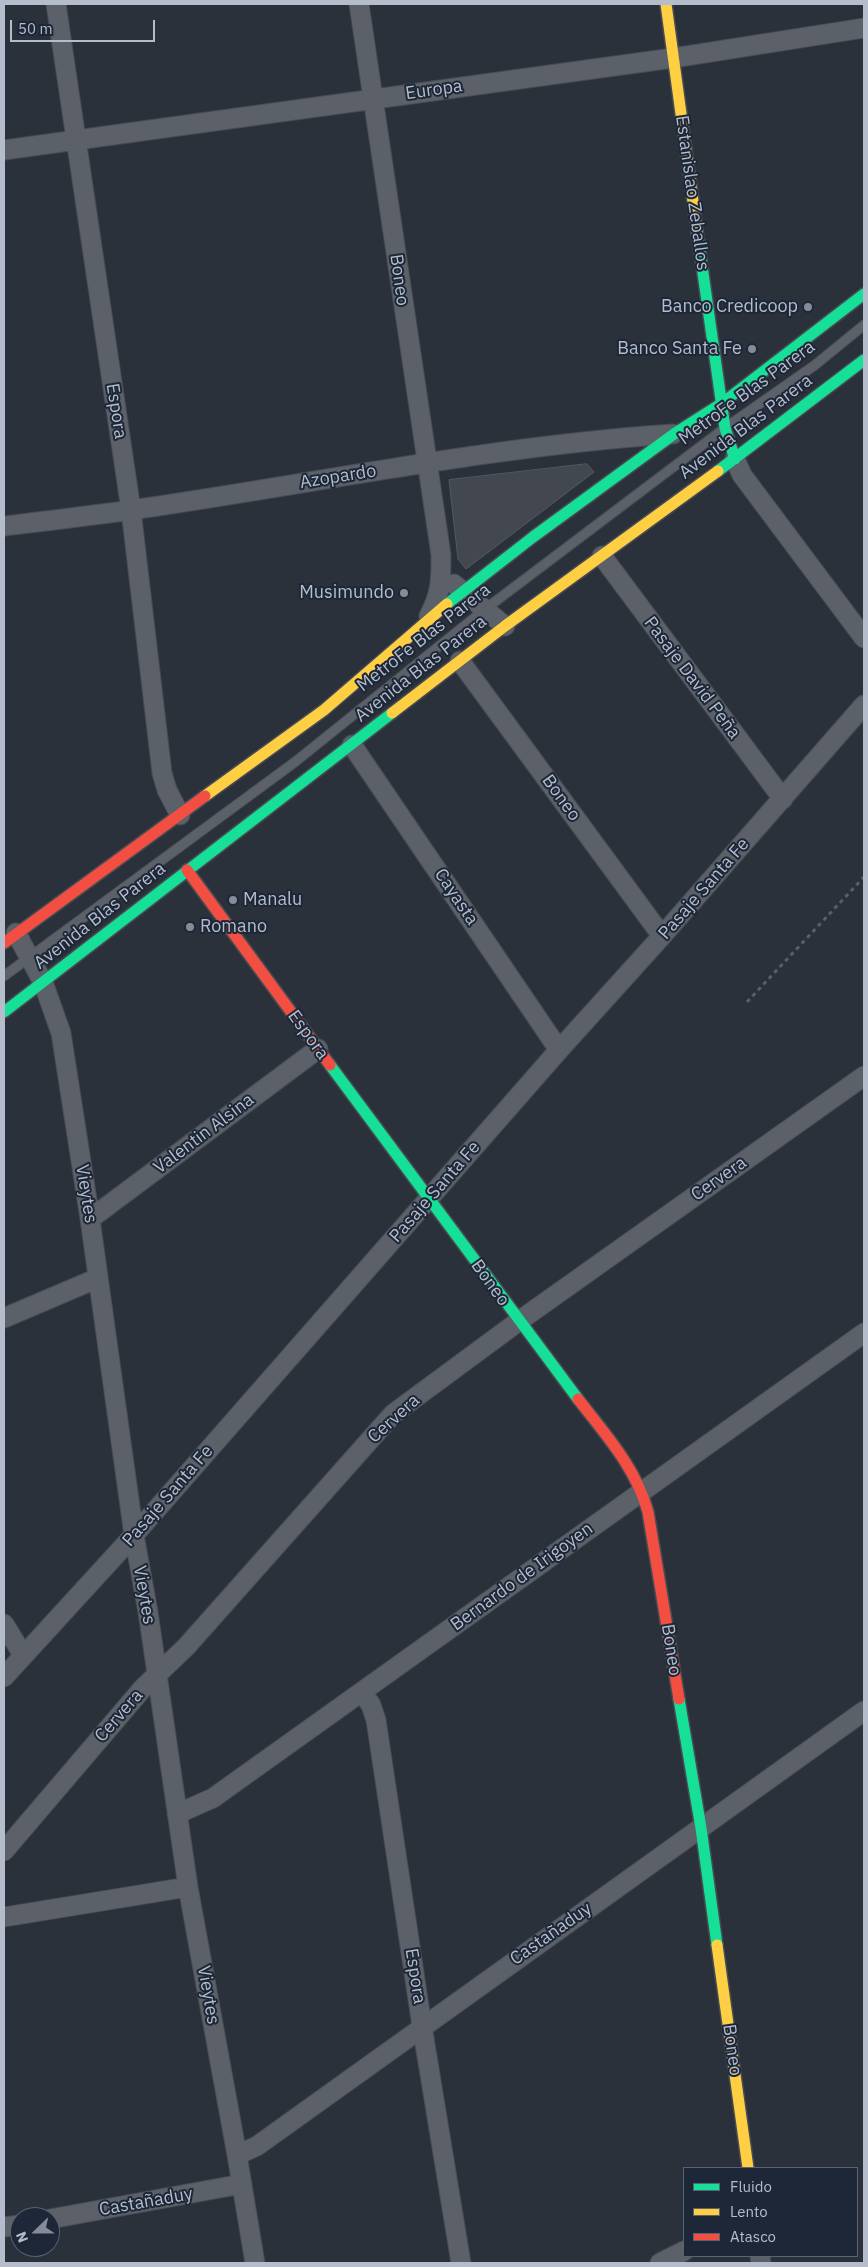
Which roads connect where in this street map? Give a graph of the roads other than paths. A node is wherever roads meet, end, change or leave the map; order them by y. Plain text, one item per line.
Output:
1 (56, 4) edge
2 (359, 4) edge
3 (666, 4) edge
4 (864, 28) edge
5 (674, 58) junction
6 (372, 98) junction
7 (75, 141) junction
8 (4, 150) edge
9 (864, 294) edge
10 (864, 325) edge
11 (864, 360) edge
12 (721, 404) junction
13 (725, 428) junction
14 (674, 434) junction
15 (735, 459) junction
16 (427, 463) junction
17 (131, 510) junction
18 (4, 526) edge
19 (441, 555) junction
20 (602, 556) junction
21 (462, 592) junction
22 (484, 610) junction
23 (427, 620) junction
24 (504, 626) junction
25 (864, 638) edge
26 (460, 661) junction
27 (864, 705) edge
28 (352, 745) junction
29 (782, 799) junction
30 (180, 815) junction
31 (187, 870) junction
32 (662, 936) junction
33 (10, 938) edge
34 (31, 956) junction
35 (4, 976) edge
36 (43, 982) junction
37 (4, 1012) edge
38 (318, 1049) junction
39 (559, 1050) junction
40 (864, 1076) edge
41 (428, 1199) junction
42 (90, 1219) junction
43 (98, 1278) junction
44 (4, 1318) edge
45 (519, 1321) junction
46 (864, 1333) edge
47 (642, 1490) junction
48 (134, 1535) junction
49 (4, 1624) edge
50 (23, 1655) junction
51 (156, 1675) junction
52 (4, 1677) edge
53 (362, 1692) junction
54 (864, 1712) edge
55 (177, 1814) junction
56 (701, 1828) junction
57 (4, 1851) edge
58 (188, 1888) junction
59 (4, 1917) edge
60 (422, 2026) junction
61 (237, 2155) junction
62 (748, 2167) edge
63 (242, 2184) junction
64 (60, 2217) edge
65 (683, 2252) edge
66 (255, 2263) edge
67 (461, 2263) edge
68 (660, 2263) edge

1 - 7 street, Espora
2 - 6 street, Boneo
3 - 5 main road, Estanislao Zeballos
4 - 5 street, Europa
5 - 6 street, Europa
5 - 12 main road, Estanislao Zeballos
6 - 7 street, Europa
6 - 16 street, Boneo
7 - 8 street, Europa
7 - 17 street, Espora
9 - 12 main road, Avenida Blas Parera
10 - 13 lane, MetroFe Blas Parera
11 - 15 main road, Avenida Blas Parera
12 - 13 main road, Estanislao Zeballos
12 - 14 main road, Avenida Blas Parera
13 - 15 main road, Estanislao Zeballos
13 - 22 lane, MetroFe Blas Parera
14 - 16 street, Azopardo
14 - 21 main road, Avenida Blas Parera
15 - 20 main road, Avenida Blas Parera
15 - 25 street, Estanislao Zeballos
16 - 17 street, Azopardo
16 - 19 street, Boneo
17 - 18 street, Azopardo
17 - 30 street, Espora
19 - 21 street, Boneo
19 - 23 street, Boneo
20 - 24 main road, Avenida Blas Parera
20 - 29 street, Pasaje David Peña
21 - 22 street, Boneo
21 - 23 main road, Avenida Blas Parera
22 - 24 street, Boneo
22 - 34 lane, MetroFe Blas Parera
23 - 30 main road, Avenida Blas Parera
24 - 26 main road, Avenida Blas Parera
26 - 28 main road, Avenida Blas Parera
26 - 32 street, Boneo
27 - 29 street, Pasaje Santa Fe
28 - 31 main road, Avenida Blas Parera
28 - 39 street, Cayasta
29 - 32 street, Pasaje Santa Fe
30 - 33 main road, Avenida Blas Parera
31 - 36 main road, Avenida Blas Parera
31 - 38 main road, Espora
32 - 39 street, Pasaje Santa Fe
33 - 34 street, Vieytes
34 - 35 lane, MetroFe Blas Parera
34 - 36 street, Vieytes
36 - 37 main road, Avenida Blas Parera
36 - 42 street, Vieytes
38 - 41 main road, Espora
38 - 42 street, Valentin Alsina
39 - 41 street, Pasaje Santa Fe
40 - 45 street, Cervera
41 - 45 main road, Boneo
41 - 48 street, Pasaje Santa Fe
42 - 43 street, Vieytes
43 - 44 street
43 - 48 street, Vieytes
45 - 47 main road, Boneo
45 - 51 street, Cervera
46 - 47 street, Bernardo de Irigoyen
47 - 53 street, Bernardo de Irigoyen
47 - 56 main road, Boneo
48 - 50 street, Pasaje Santa Fe
48 - 51 street, Vieytes
49 - 50 street
50 - 52 street, Pasaje Santa Fe
51 - 55 street, Vieytes
51 - 57 street, Cervera
53 - 55 street, Bernardo de Irigoyen
53 - 60 street, Espora
54 - 56 street, Castañaduy
55 - 58 street, Vieytes
56 - 60 street, Castañaduy
56 - 62 main road, Boneo
58 - 59 street
58 - 61 street, Vieytes
60 - 61 street, Castañaduy
60 - 67 street, Espora
61 - 63 street, Vieytes
63 - 64 street, Castañaduy
63 - 66 street, Vieytes
65 - 68 street

